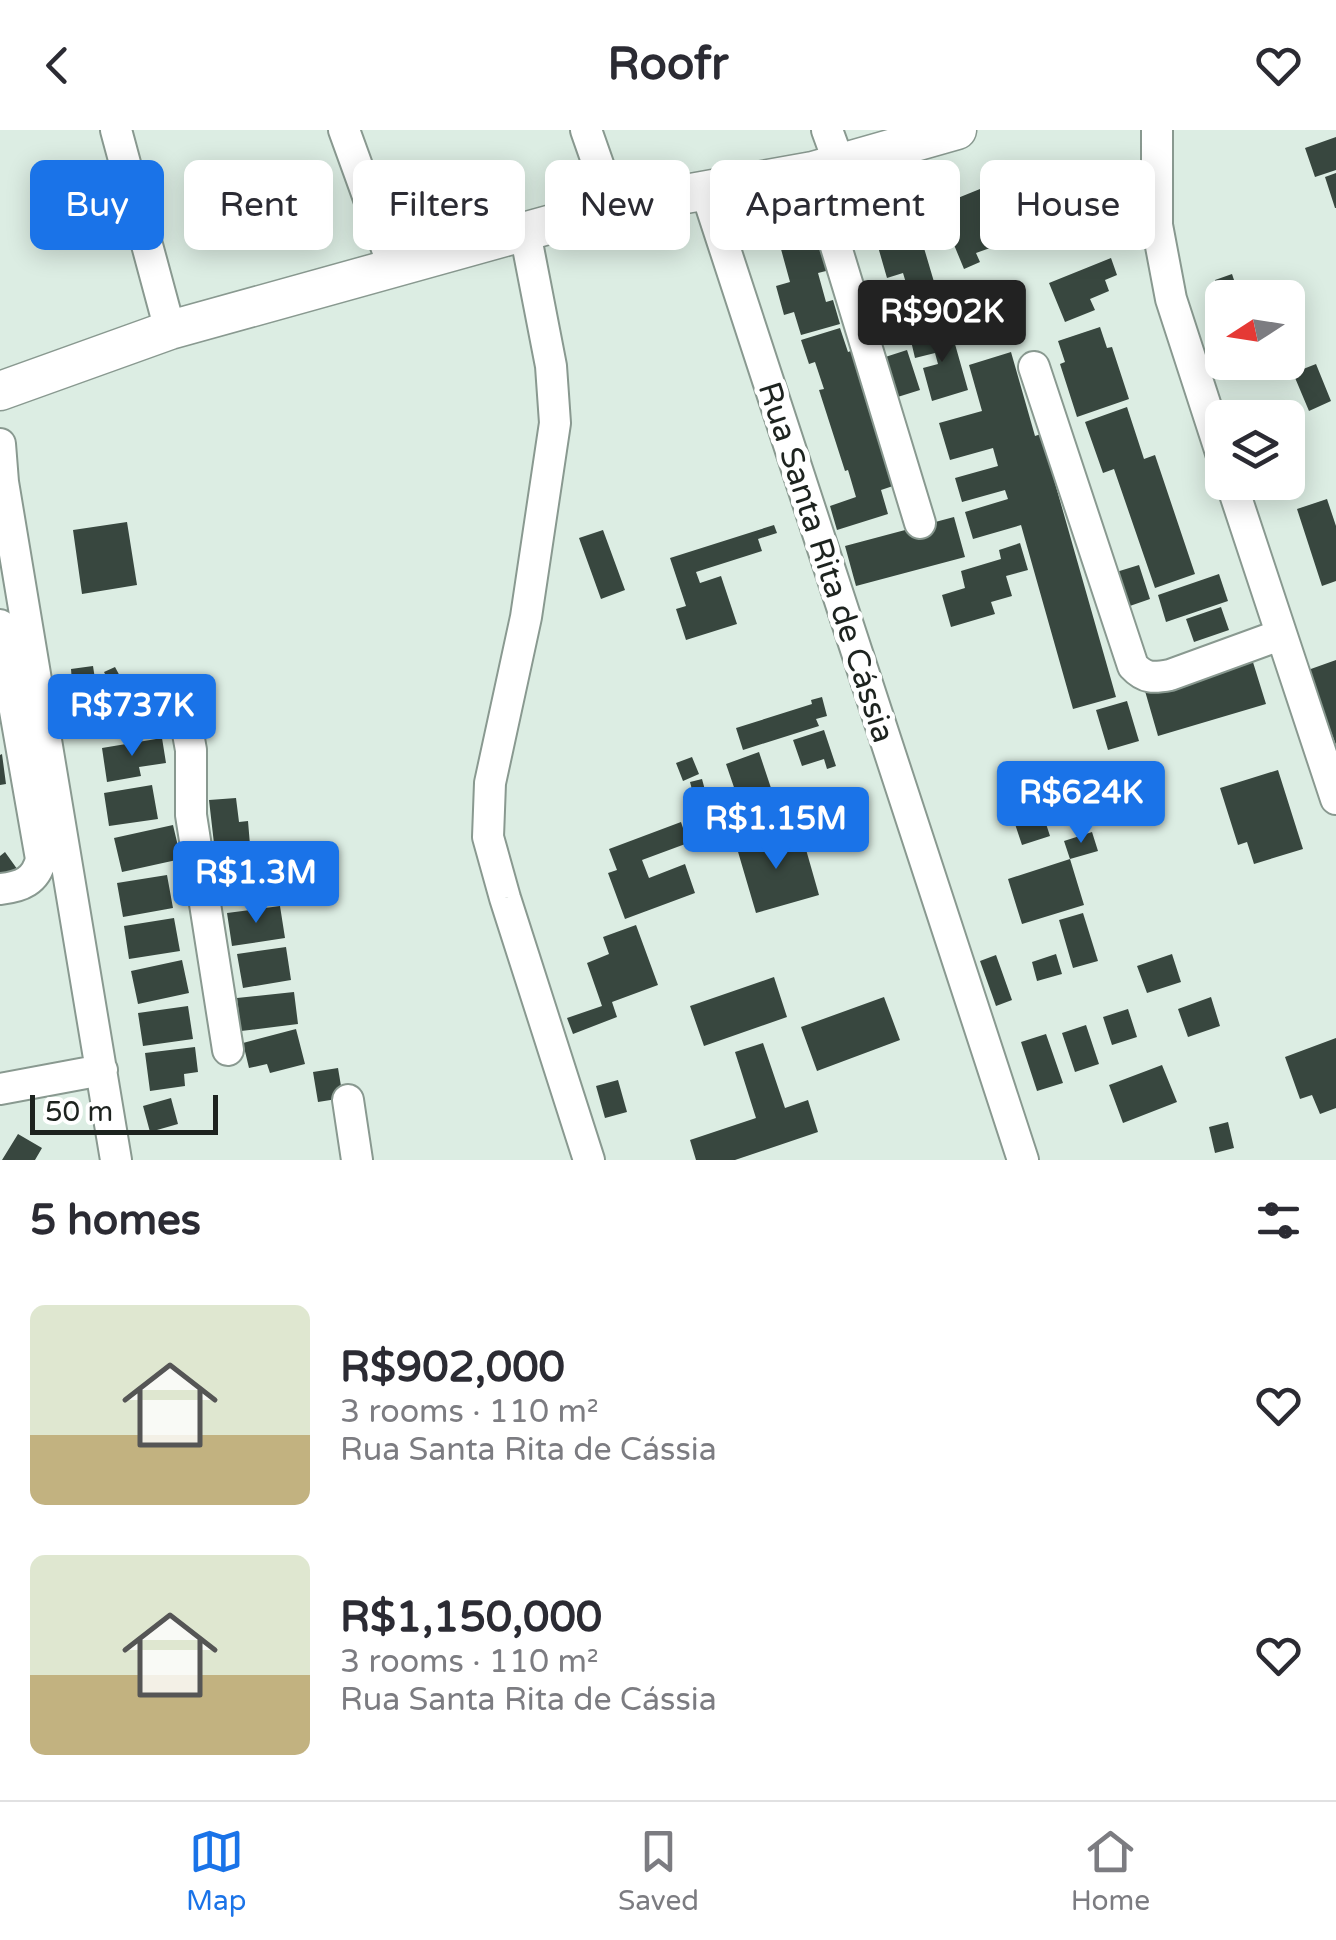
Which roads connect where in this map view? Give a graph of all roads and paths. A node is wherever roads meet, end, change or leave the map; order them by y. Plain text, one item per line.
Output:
1 (116, 130) edge
2 (344, 130) edge
3 (586, 130) edge
4 (957, 130) edge
5 (1158, 130) edge
6 (826, 155) edge
7 (597, 160) edge
8 (706, 191) junction
9 (690, 194) edge
10 (545, 226) edge
11 (525, 232) joint
12 (460, 250) edge
13 (394, 268) junction
14 (170, 330) junction
15 (1034, 367) dead end
16 (0, 391) edge
17 (1205, 401) edge
18 (0, 444) edge
19 (2, 484) edge
20 (1237, 500) edge
21 (920, 523) dead end
22 (0, 625) edge
23 (1280, 635) junction
24 (41, 710) junction
25 (1336, 799) edge
26 (0, 889) edge
27 (228, 1050) dead end
28 (102, 1070) junction
29 (0, 1090) edge
30 (348, 1100) dead end
31 (116, 1160) edge
32 (357, 1160) edge
33 (589, 1160) edge
34 (1023, 1160) edge

1 - 14 street
2 - 13 street
3 - 7 street
4 - 6 street
5 - 17 street
6 - 8 street
6 - 21 street
8 - 9 street
8 - 34 street, Rua Santa Rita de Cássia
10 - 11 street
11 - 33 street
12 - 13 street
13 - 14 street
14 - 16 street
15 - 23 street
18 - 19 street
19 - 24 street
20 - 23 street
22 - 26 street
23 - 25 street
24 - 27 street
24 - 28 street
28 - 29 street
28 - 31 street
30 - 32 street

